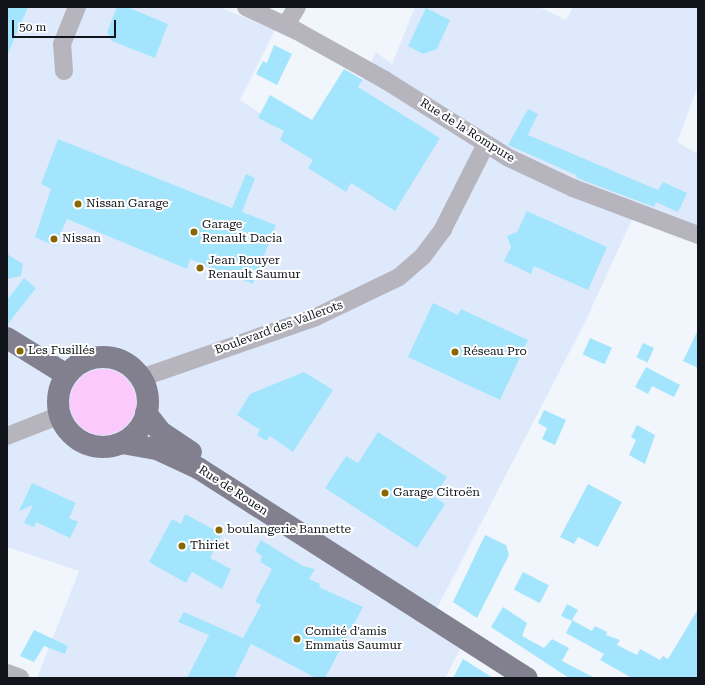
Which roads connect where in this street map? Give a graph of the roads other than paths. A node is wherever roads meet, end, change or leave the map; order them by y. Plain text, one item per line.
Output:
1 (77, 7) edge
2 (246, 7) edge
3 (297, 7) edge
4 (286, 25) junction
5 (64, 70) dead end
6 (486, 144) junction
7 (698, 235) edge
8 (7, 338) edge
9 (67, 375) junction
10 (141, 378) junction
11 (146, 413) junction
12 (60, 415) junction
13 (7, 436) edge
14 (122, 442) junction
15 (338, 554) junction
16 (7, 672) edge
17 (20, 678) edge
18 (527, 678) edge

1 - 5 street
2 - 4 street, Rue de la Rompure
3 - 4 street
4 - 6 street, Rue de la Rompure
6 - 7 street, Rue de la Rompure
6 - 10 street, Boulevard des Vallerots
8 - 9 main road
9 - 10 main road
9 - 12 main road
10 - 11 main road
11 - 14 main road
11 - 15 main road, Rue de Rouen
12 - 13 street
12 - 14 main road
14 - 15 main road, Rue de Rouen
15 - 18 main road, Rue de Rouen
16 - 17 street

